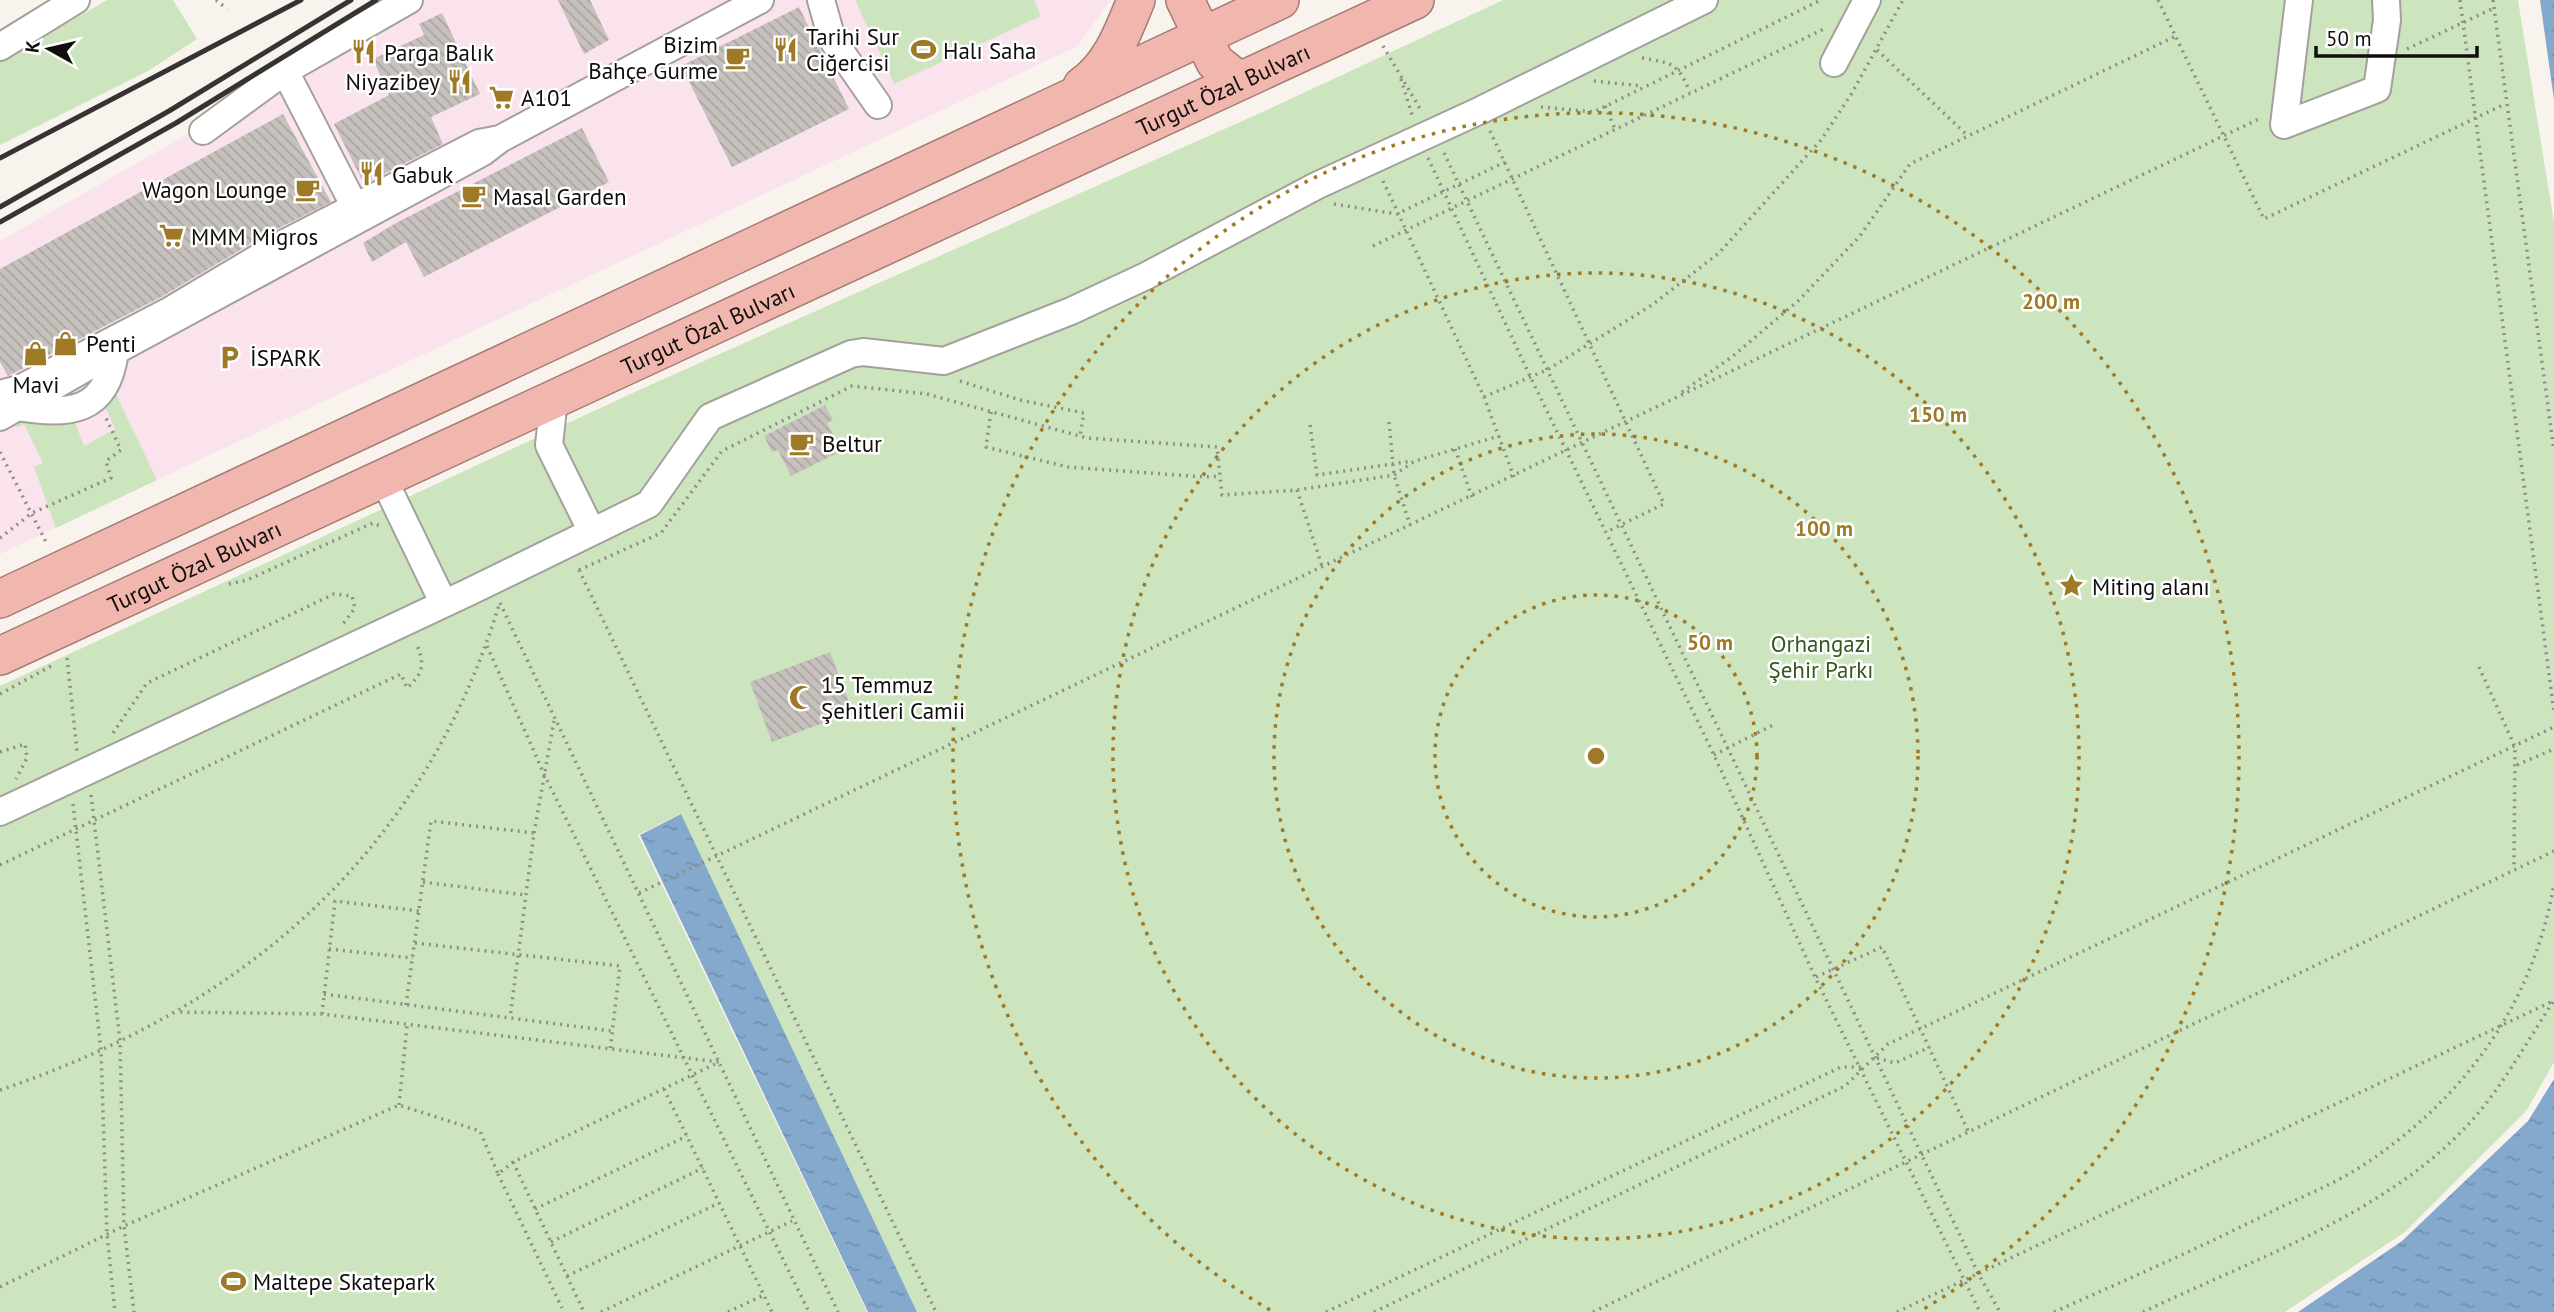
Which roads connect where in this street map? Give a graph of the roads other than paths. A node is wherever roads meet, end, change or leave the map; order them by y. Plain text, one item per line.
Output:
1 (76, 0) edge
2 (409, 0) edge
3 (760, 0) edge
4 (821, 0) edge
5 (1136, 0) edge
6 (1185, 0) edge
7 (1280, 0) edge
8 (1416, 0) edge
9 (1704, 0) edge
10 (1867, 0) edge
11 (2299, 0) edge
12 (2386, 0) edge
13 (1211, 21) edge
14 (0, 47) edge
15 (1833, 63) dead end
16 (285, 71) junction
17 (1238, 80) junction
18 (1059, 103) junction
19 (878, 104) dead end
20 (203, 131) dead end
21 (500, 139) junction
22 (356, 209) junction
23 (323, 231) junction
24 (115, 351) junction
25 (554, 399) junction
26 (5, 406) edge
27 (383, 478) junction
28 (591, 530) junction
29 (0, 598) edge
30 (443, 603) junction
31 (0, 656) edge
32 (0, 812) edge

1 - 14 street
2 - 16 street
3 - 21 street
4 - 19 street
5 - 18 highway
6 - 13 highway
7 - 13 highway
8 - 17 highway, Turgut Özal Bulvarı
9 - 28 street
10 - 15 street
11 - 12 street
13 - 17 highway
13 - 18 highway
16 - 20 street
16 - 22 street
17 - 25 highway, Turgut Özal Bulvarı
18 - 29 highway
21 - 22 street
21 - 23 street
22 - 23 street
23 - 24 street
23 - 26 street
24 - 26 street
24 - 26 street
25 - 27 highway, Turgut Özal Bulvarı
25 - 28 street
27 - 30 street
27 - 31 highway, Turgut Özal Bulvarı
28 - 30 street
30 - 32 street

